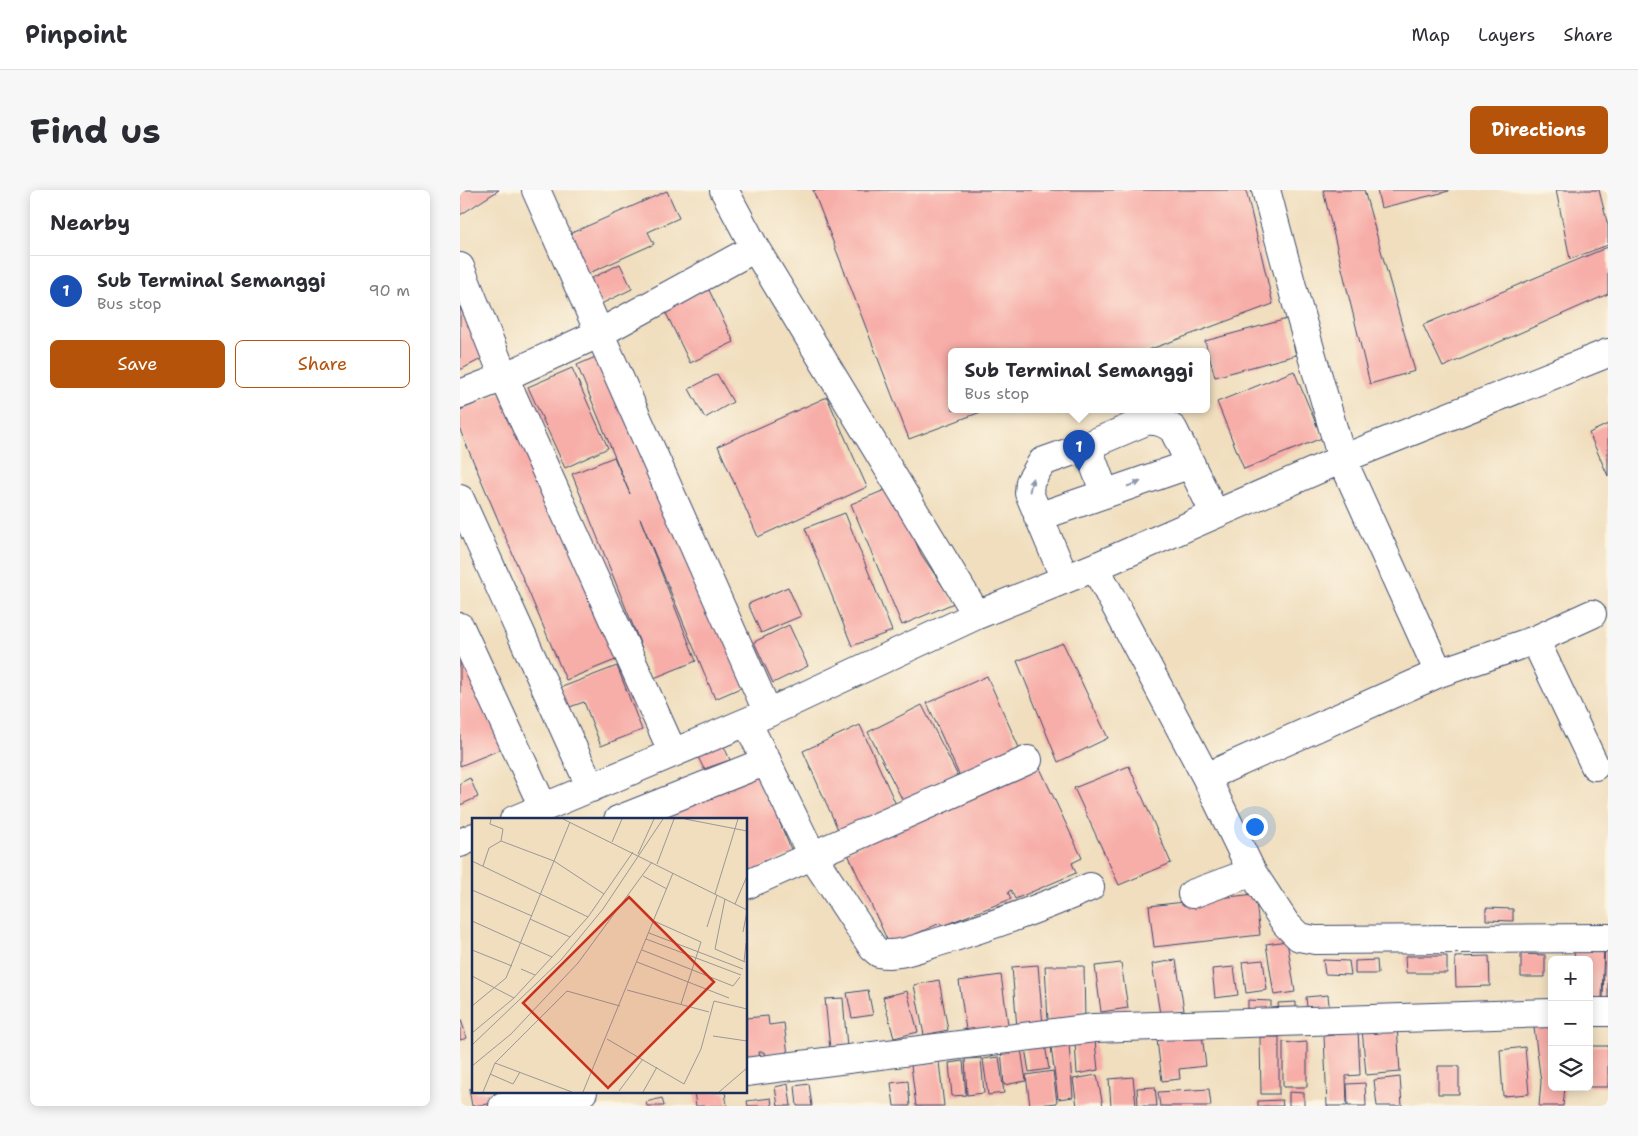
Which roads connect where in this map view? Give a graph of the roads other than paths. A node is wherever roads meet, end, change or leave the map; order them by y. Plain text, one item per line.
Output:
1 (536, 190) edge
2 (724, 190) edge
3 (1266, 190) edge
4 (755, 248) junction
5 (460, 267) edge
6 (600, 333) junction
7 (1608, 353) edge
8 (504, 377) junction
9 (460, 394) edge
10 (1086, 446) junction
11 (1342, 459) junction
12 (1191, 464) junction
13 (1105, 494) junction
14 (460, 500) edge
15 (1215, 514) junction
16 (1038, 517) junction
17 (1095, 567) junction
18 (1065, 579) junction
19 (1592, 614) dead end
20 (977, 615) junction
21 (460, 627) edge
22 (1535, 640) junction
23 (1439, 673) junction
24 (758, 718) junction
25 (672, 753) junction
26 (1028, 760) dead end
27 (766, 761) junction
28 (1595, 766) dead end
29 (1206, 777) junction
30 (591, 788) junction
31 (543, 807) junction
32 (518, 818) edge
33 (623, 818) edge
34 (472, 838) edge
35 (460, 843) edge
36 (813, 857) junction
37 (1252, 872) junction
38 (748, 884) edge
39 (1090, 887) dead end
40 (1192, 894) dead end
41 (1608, 938) edge
42 (1593, 1012) edge
43 (1608, 1012) edge
44 (1548, 1013) edge
45 (748, 1072) edge
46 (571, 1094) edge
47 (502, 1106) edge

1 - 6 street
2 - 4 street
3 - 11 street
4 - 6 street
4 - 20 street
5 - 8 street
6 - 8 street
6 - 24 street
7 - 11 street
8 - 9 street
8 - 25 street
10 - 12 street
10 - 13 street
16 -> 10 street
11 - 15 street
11 - 23 street
13 -> 12 street
12 - 15 street
13 - 16 street
14 - 30 street
15 - 17 street
16 - 18 street
17 - 18 street
17 - 29 street
18 - 20 street
19 - 22 street
20 - 24 street
21 - 31 street
22 - 23 street
22 - 28 street
23 - 29 street
24 - 25 street
24 - 27 street
25 - 30 street
26 - 36 street
27 - 33 street
27 - 36 street
29 - 37 street
30 - 31 street
31 - 32 street
34 - 35 street
36 - 38 street
36 - 39 street
37 - 40 street
37 - 41 street
42 - 43 street
44 - 45 street
46 - 47 street

